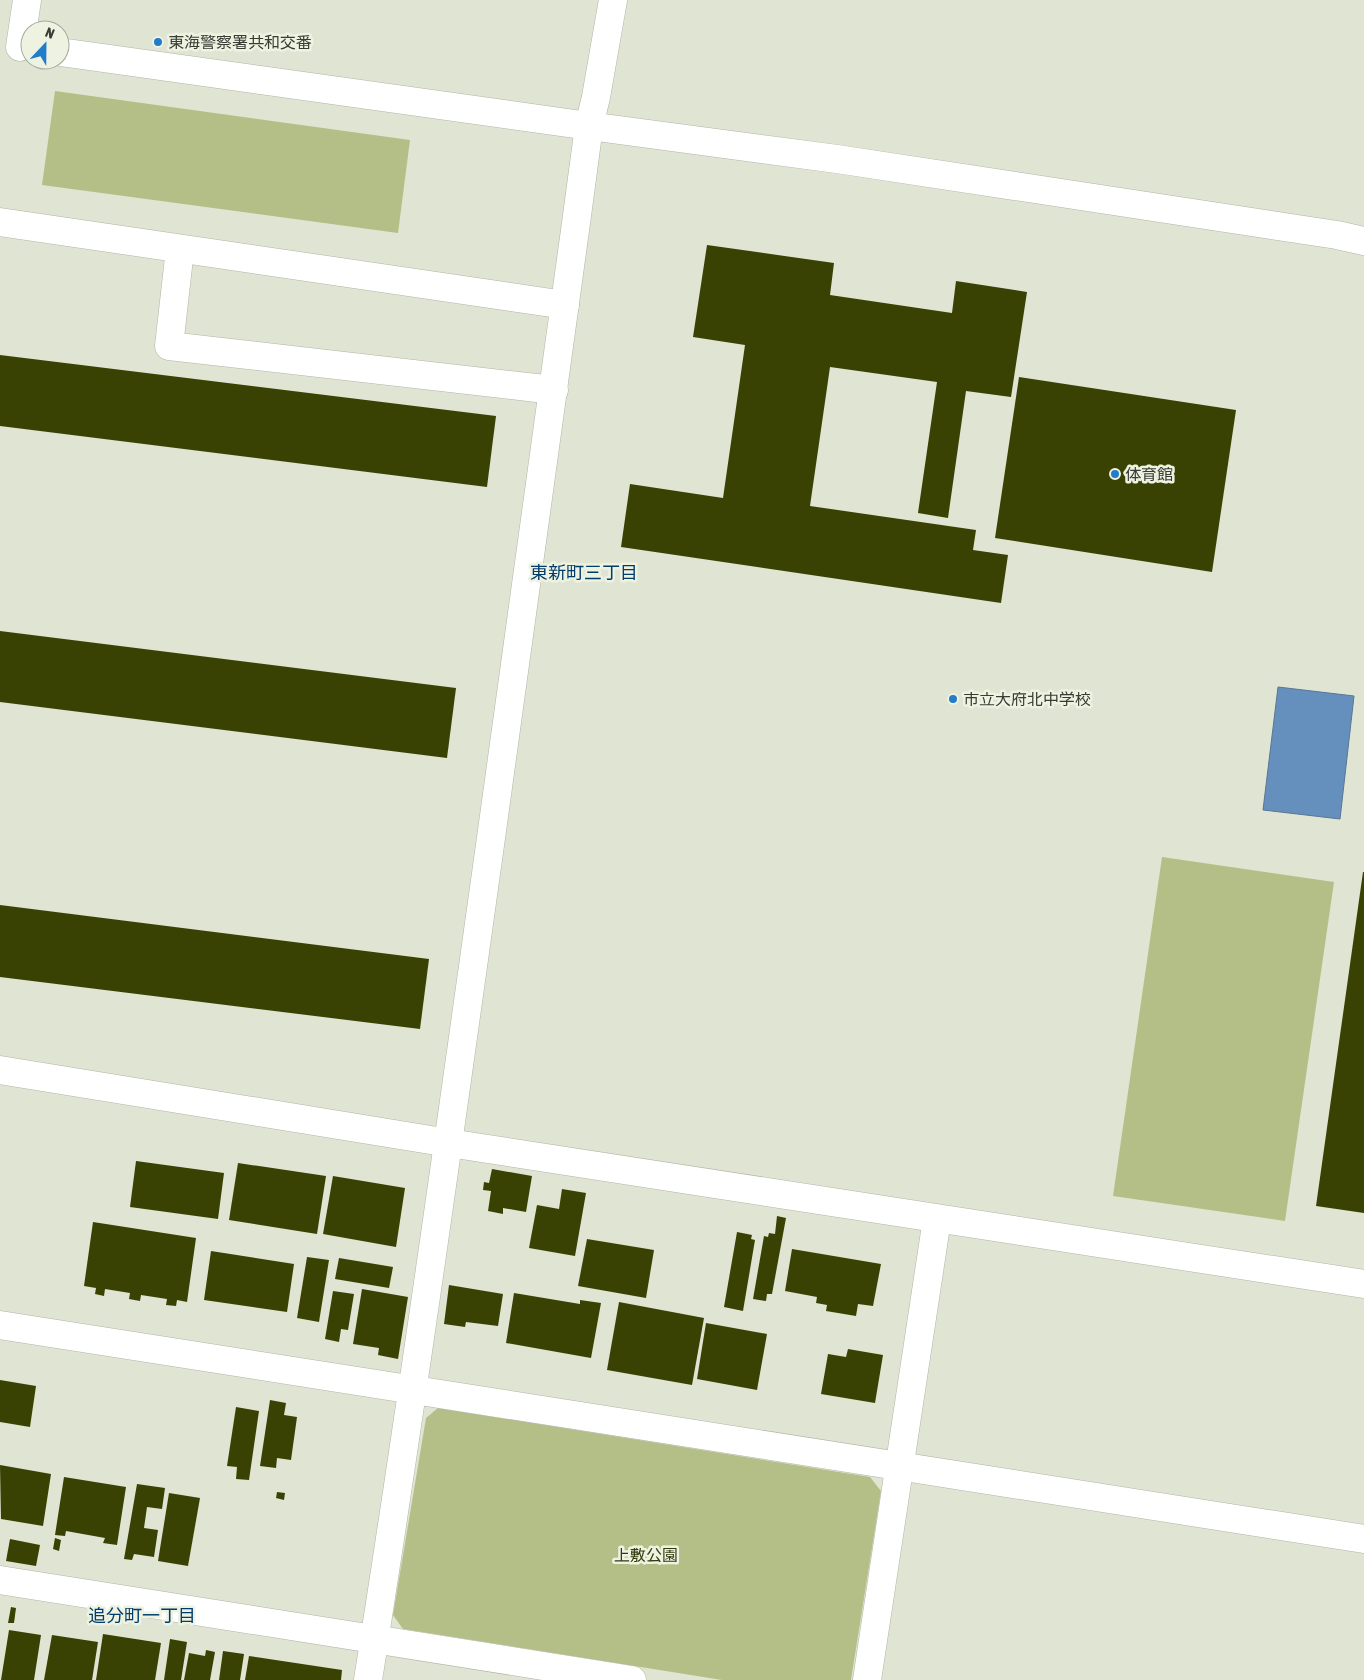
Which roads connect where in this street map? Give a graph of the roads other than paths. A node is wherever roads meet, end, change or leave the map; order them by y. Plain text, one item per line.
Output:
1 (27, 0) edge
2 (613, 0) edge
3 (17, 46) edge
4 (70, 53) edge
5 (589, 126) junction
6 (0, 222) edge
7 (1364, 241) edge
8 (180, 249) junction
9 (565, 305) junction
10 (554, 390) junction
11 (0, 1070) edge
12 (449, 1142) junction
13 (937, 1218) junction
14 (1364, 1284) edge
15 (0, 1325) edge
16 (413, 1390) junction
17 (901, 1467) junction
18 (1364, 1539) edge
19 (0, 1580) edge
20 (374, 1640) junction
21 (368, 1680) edge
22 (632, 1680) edge
23 (867, 1680) edge

1 - 3 street
2 - 5 street
4 - 5 street
5 - 7 street
5 - 9 street
6 - 8 street
8 - 9 street
8 - 10 street
9 - 10 street
10 - 12 street
11 - 12 street
12 - 13 street
12 - 16 street
13 - 14 street
13 - 17 street
15 - 16 street
16 - 17 street
16 - 20 street
17 - 18 street
17 - 23 street
19 - 20 street
20 - 21 street
20 - 22 street

